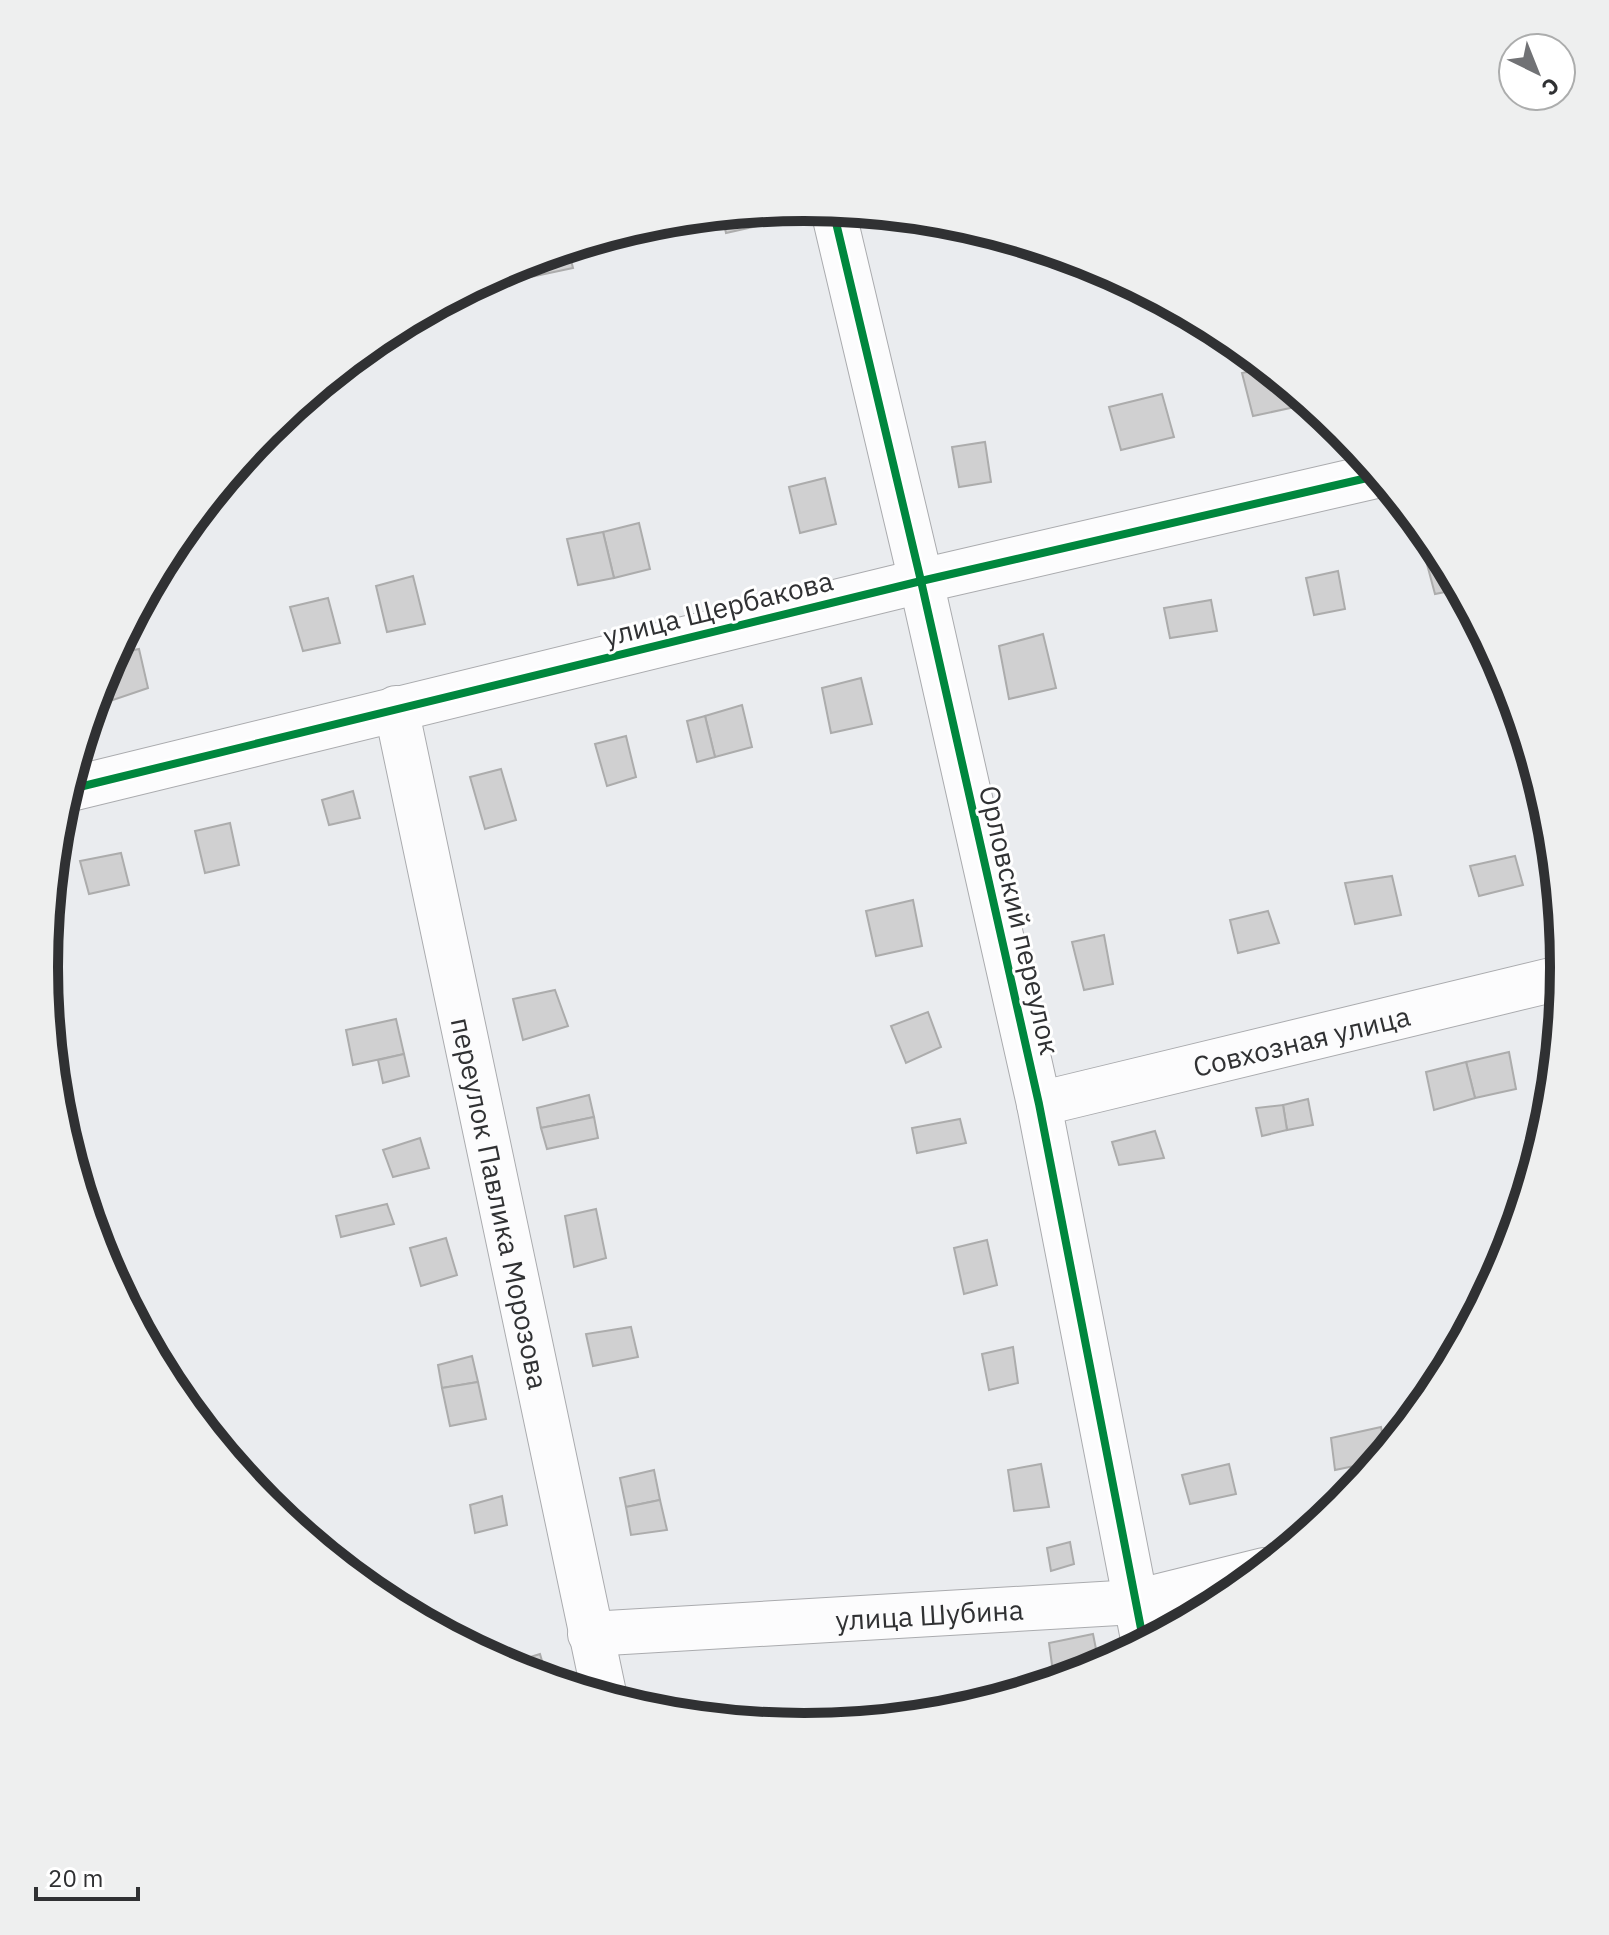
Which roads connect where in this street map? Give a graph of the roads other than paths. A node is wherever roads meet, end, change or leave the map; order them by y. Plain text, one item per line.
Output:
1 (836, 222) edge
2 (1368, 478) edge
3 (921, 581) junction
4 (396, 708) junction
5 (80, 787) edge
6 (1550, 980) edge
7 (1039, 1104) junction
8 (1234, 1577) edge
9 (1135, 1602) junction
10 (1142, 1633) edge
11 (590, 1634) junction
12 (602, 1686) edge

1 - 3 street, Орловский переулок
2 - 3 street, улица Щербакова
3 - 4 street, улица Щербакова
3 - 7 street, Орловский переулок
4 - 5 street, улица Щербакова
4 - 11 street, переулок Павлика Морозова
6 - 7 street, Совхозная улица
7 - 9 street, Орловский переулок
8 - 9 street, улица Шубина
9 - 10 street, Орловский переулок
9 - 11 street, улица Шубина
11 - 12 street, переулок Павлика Морозова

